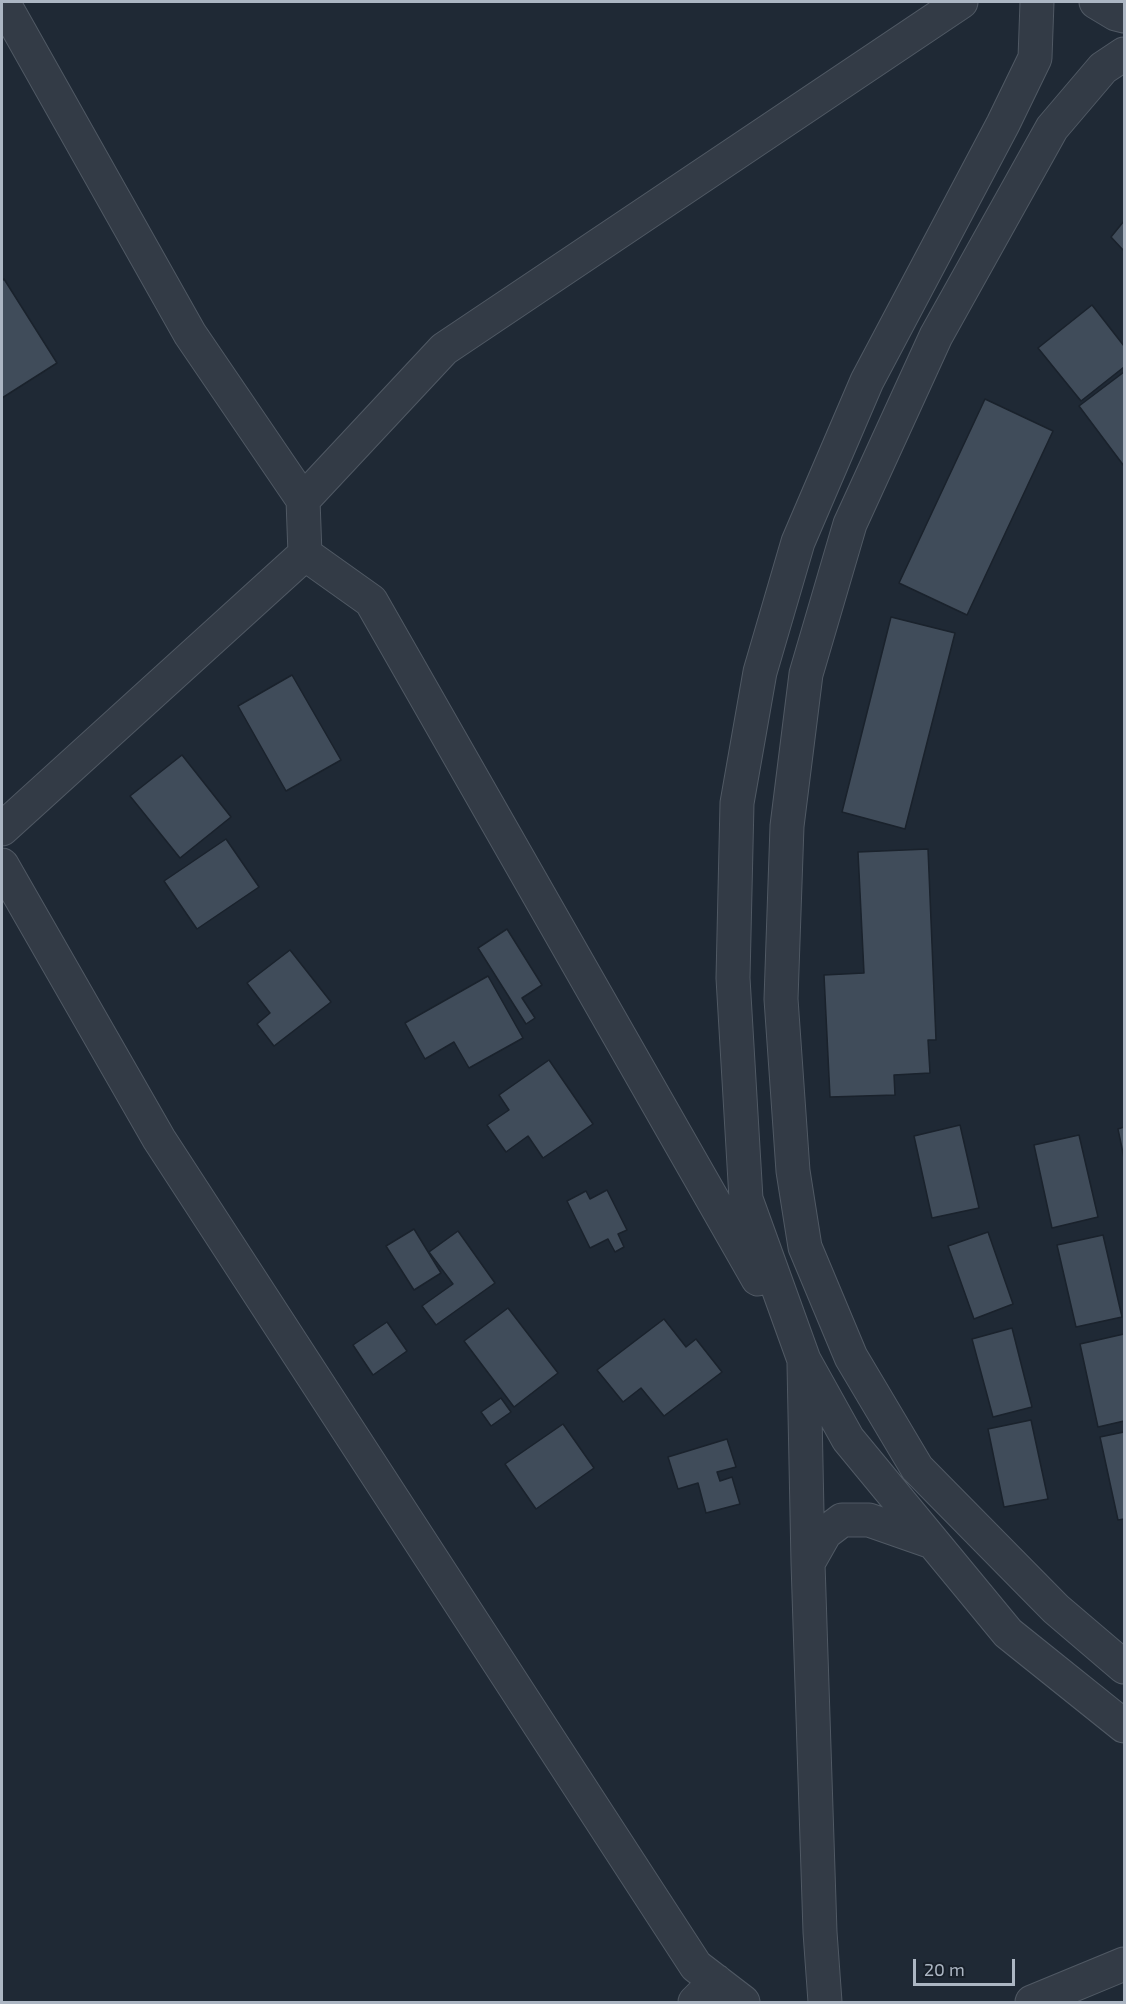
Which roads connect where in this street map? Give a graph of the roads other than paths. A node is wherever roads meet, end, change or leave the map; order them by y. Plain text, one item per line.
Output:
1 (3, 2) edge
2 (962, 2) edge
3 (1037, 2) edge
4 (1096, 2) edge
5 (1125, 16) edge
6 (1125, 54) edge
7 (303, 500) junction
8 (305, 554) junction
9 (2, 829) edge
10 (2, 865) edge
11 (804, 1360) junction
12 (933, 1542) junction
13 (808, 1563) junction
14 (1125, 1667) edge
15 (1125, 1726) edge
16 (1125, 1964) edge
17 (706, 1992) edge
18 (743, 2002) edge
19 (825, 2002) edge
20 (1032, 2002) edge

1 - 7 street
2 - 7 street
3 - 11 street
4 - 5 street
6 - 14 street
7 - 8 street
8 - 9 street
8 - 11 street
10 - 17 street
11 - 12 street
11 - 13 street
12 - 13 street
12 - 15 street
13 - 19 street
16 - 20 street
17 - 18 street

